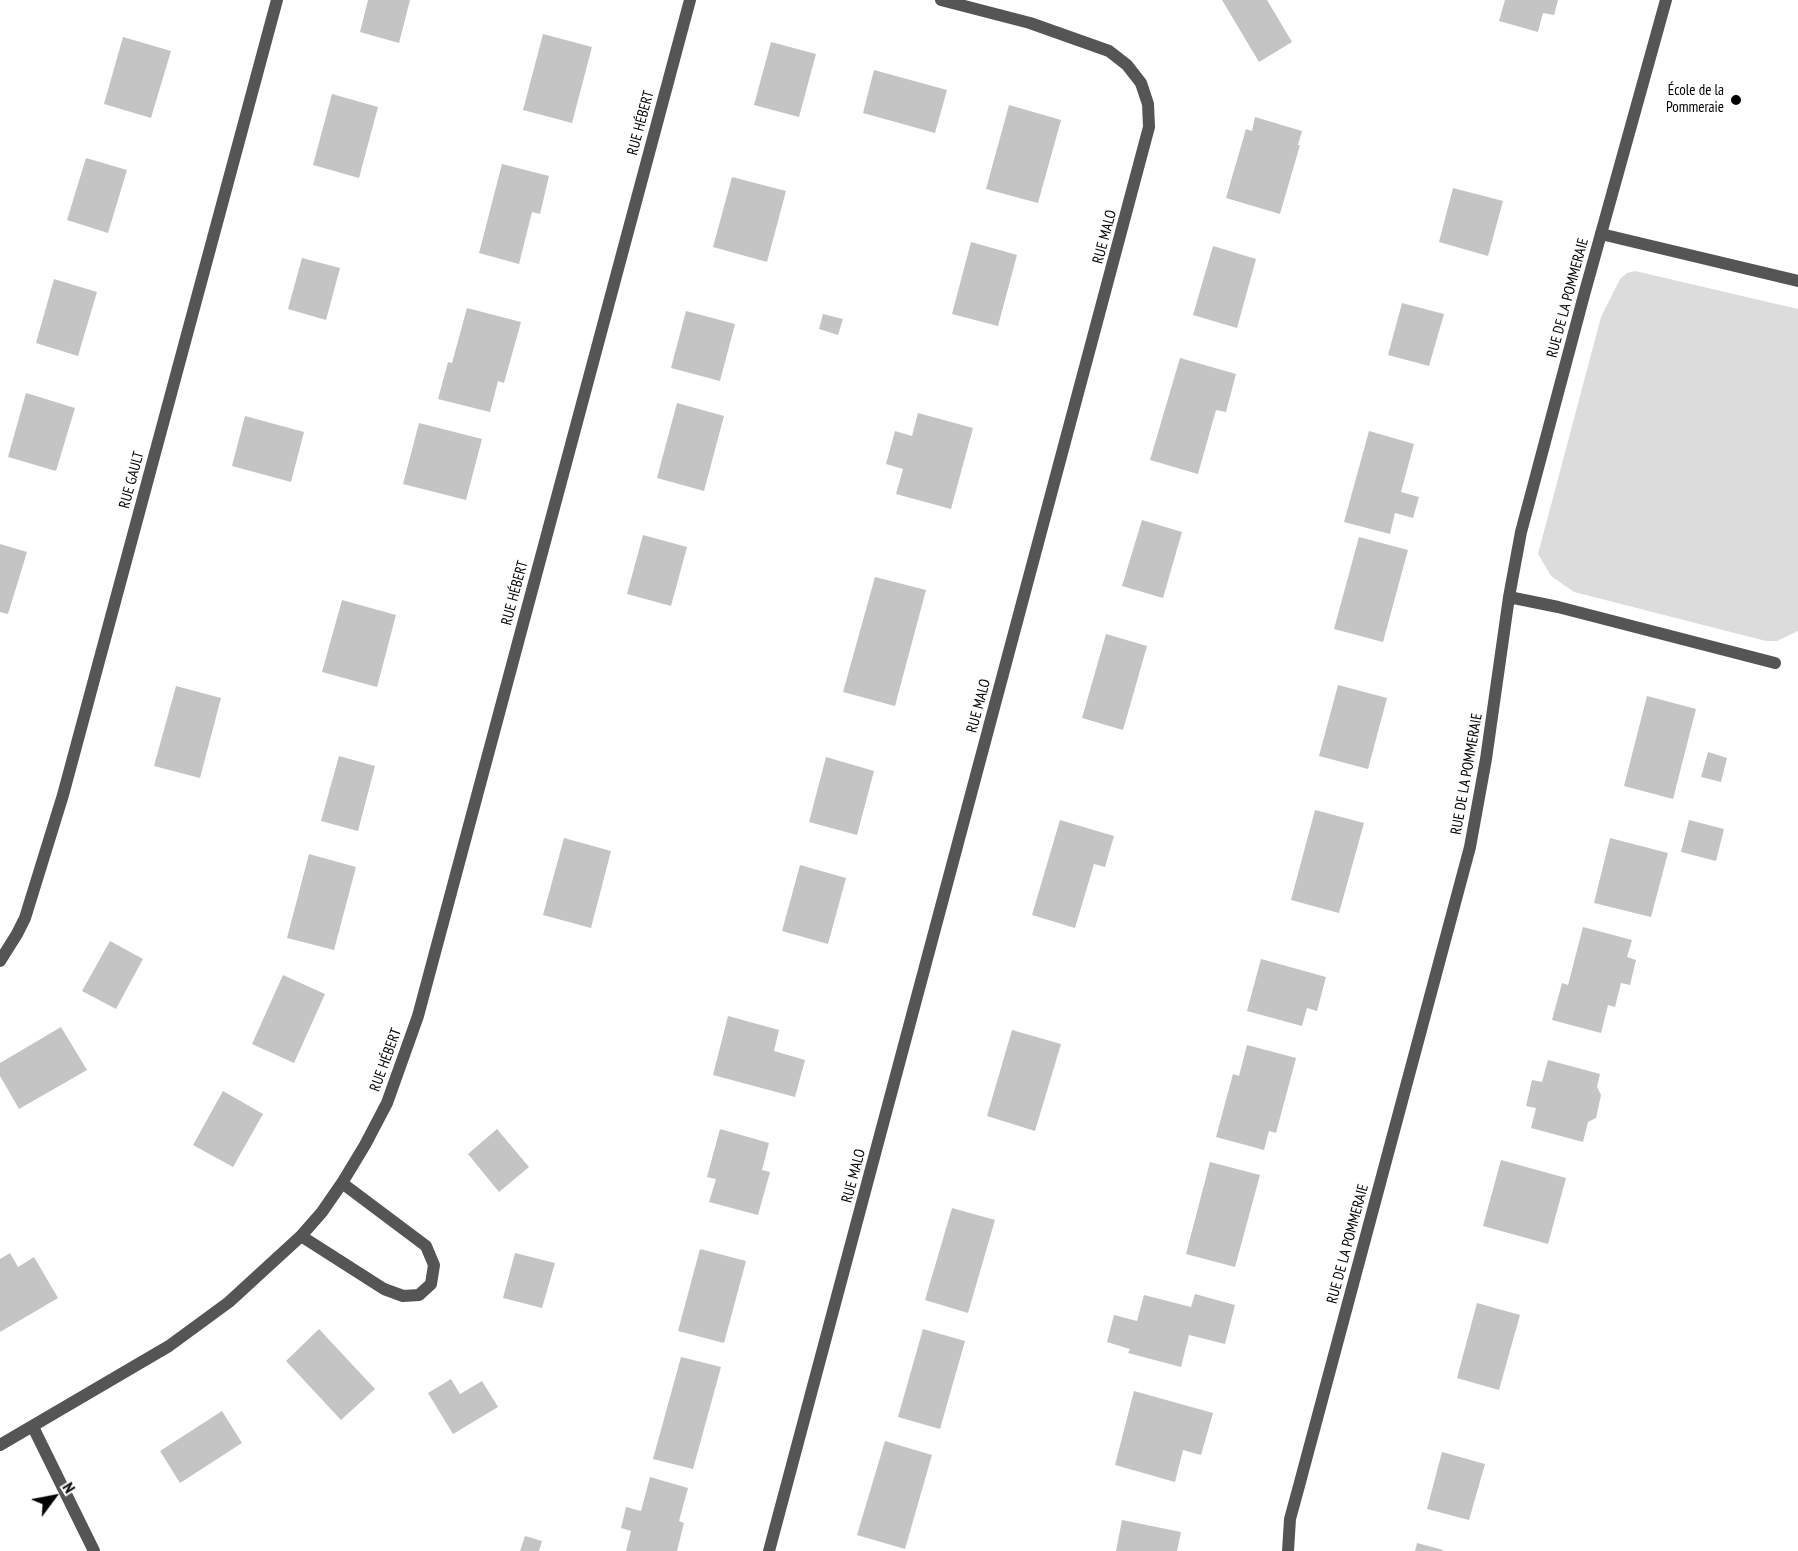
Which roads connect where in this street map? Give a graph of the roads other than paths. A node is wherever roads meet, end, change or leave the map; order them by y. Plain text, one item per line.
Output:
1 (277, 0) edge
2 (690, 0) edge
3 (941, 0) edge
4 (1666, 0) edge
5 (1601, 234) junction
6 (1798, 281) edge
7 (1509, 597) junction
8 (1775, 663) dead end
9 (0, 961) edge
10 (342, 1183) junction
11 (301, 1236) junction
12 (33, 1427) junction
13 (0, 1445) edge
14 (94, 1551) edge
15 (769, 1551) edge
16 (1288, 1551) edge

1 - 9 street, RUE GAULT
2 - 10 street, RUE HÉBERT
3 - 15 street, RUE MALO
4 - 5 street, RUE DE LA POMMERAIE
5 - 6 street
5 - 7 street, RUE DE LA POMMERAIE
7 - 8 street
7 - 16 street, RUE DE LA POMMERAIE
10 - 11 street, RUE HÉBERT
10 - 11 street
11 - 12 street, RUE HÉBERT
12 - 13 street, RUE HÉBERT
12 - 14 street

